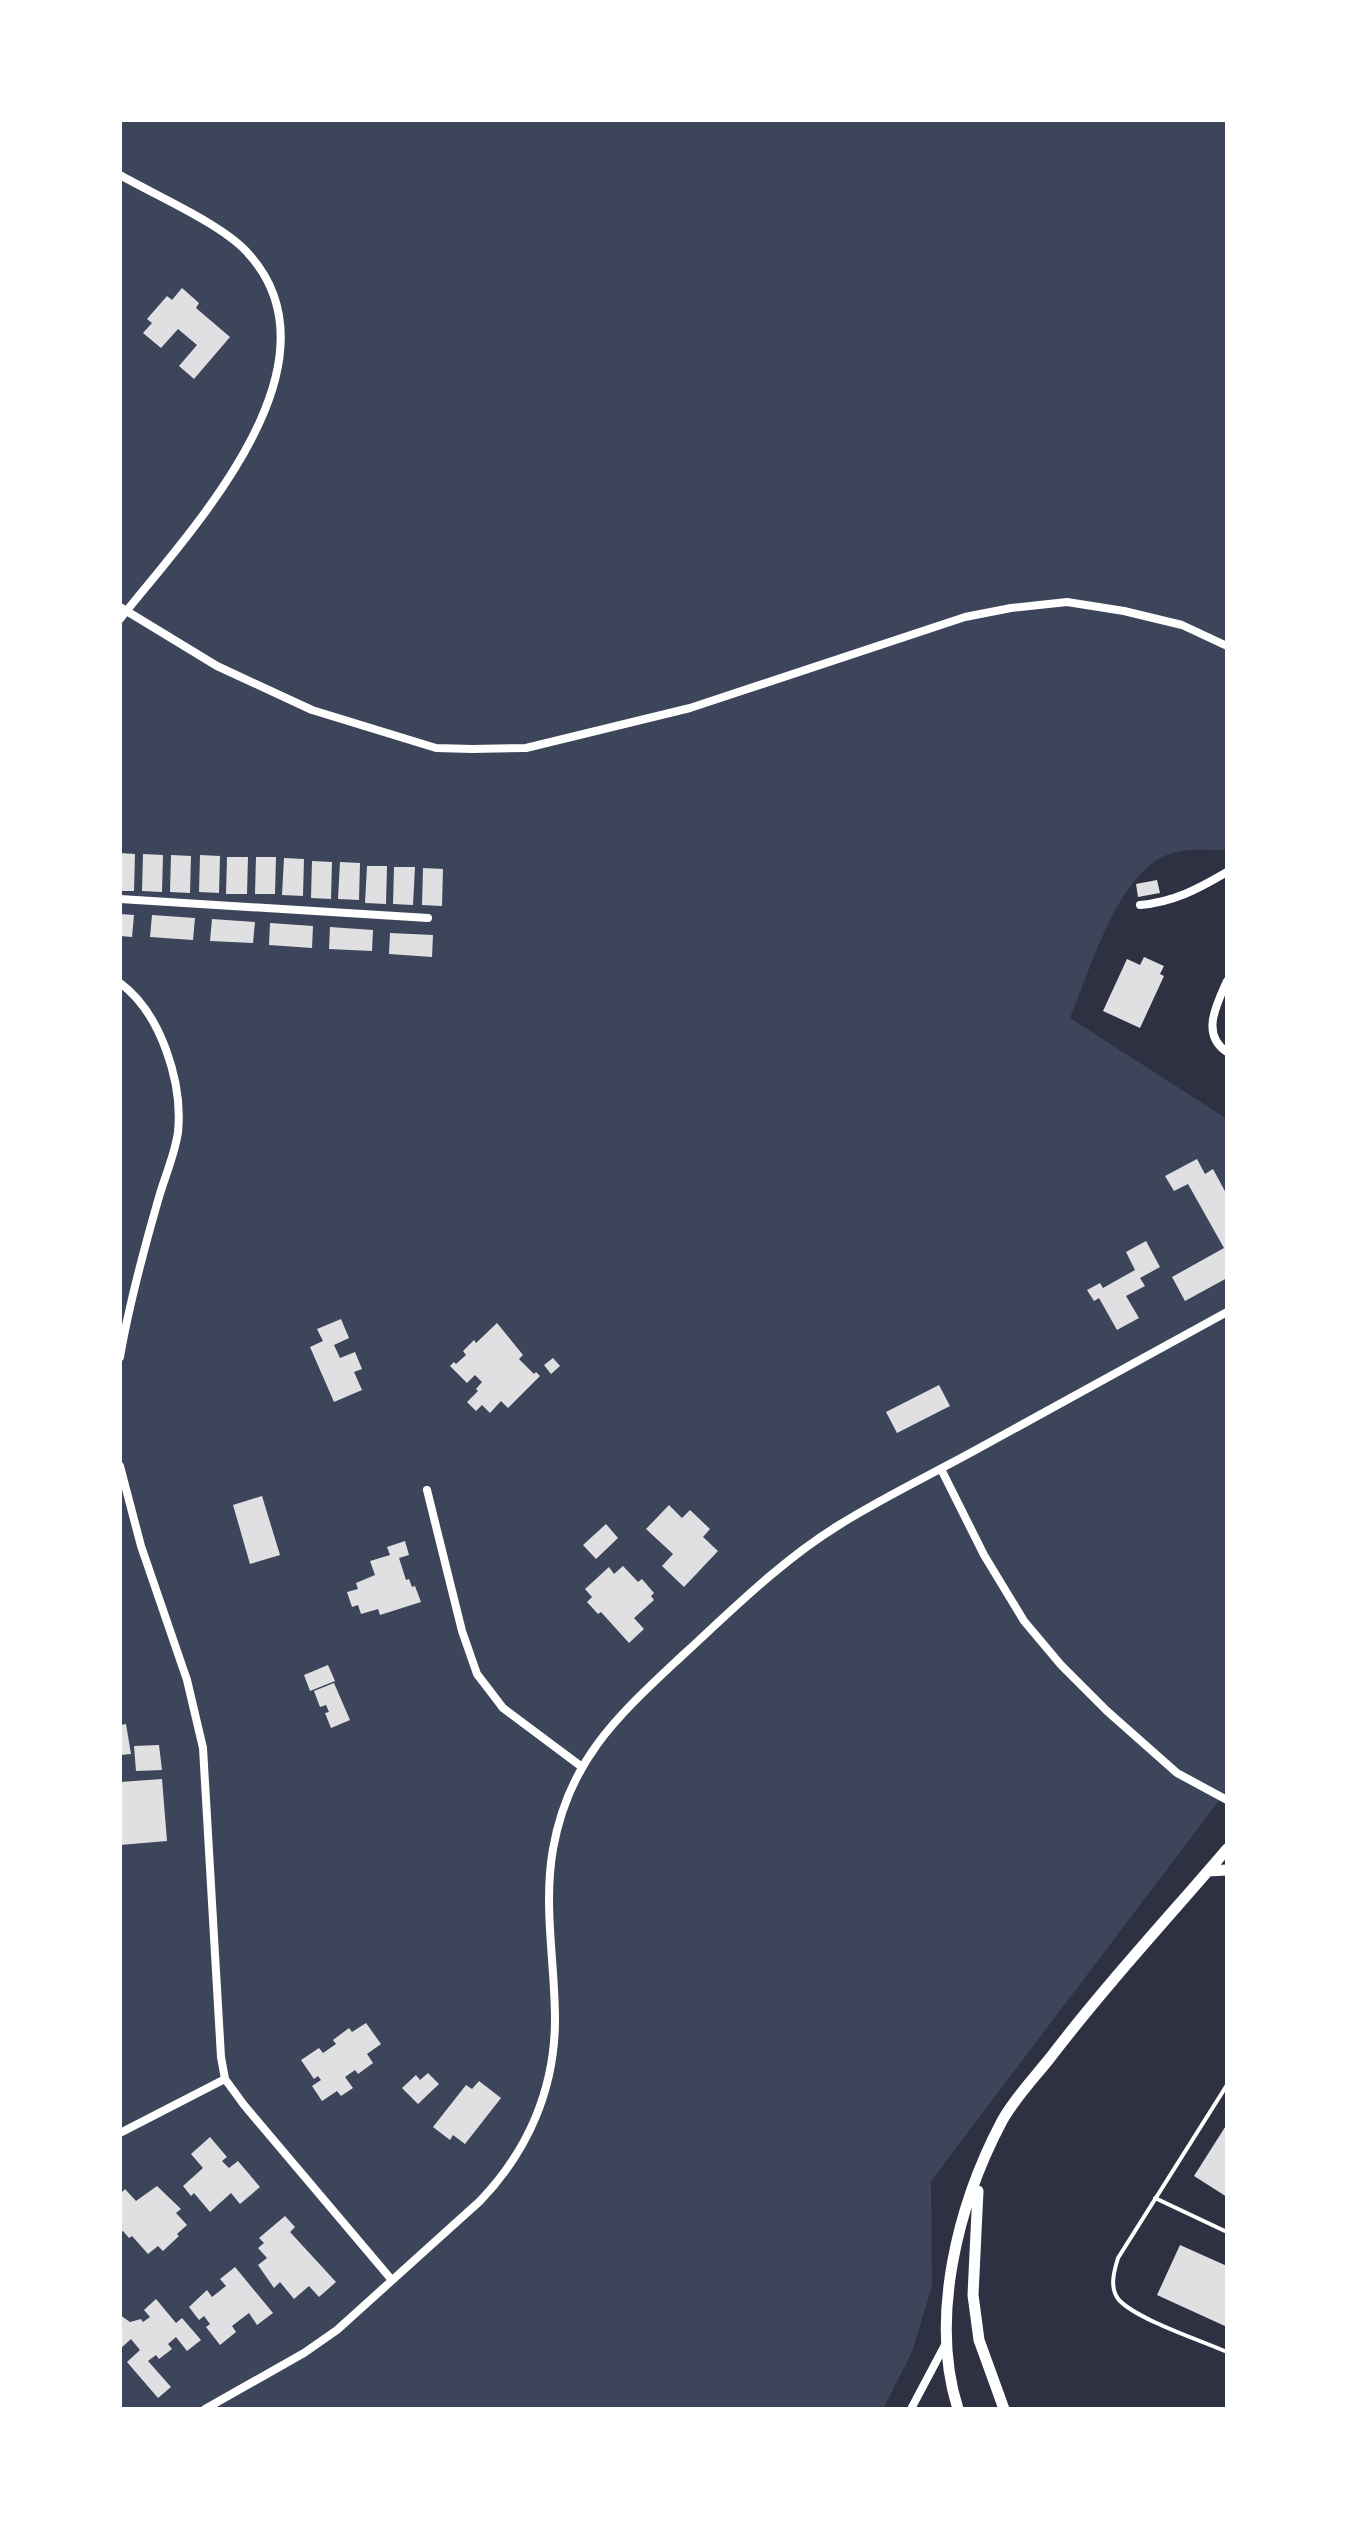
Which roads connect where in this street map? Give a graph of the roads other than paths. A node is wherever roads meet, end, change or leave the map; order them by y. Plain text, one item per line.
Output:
1 (120, 175) edge
2 (122, 613) edge
3 (1227, 646) edge
4 (1227, 872) edge
5 (120, 899) edge
6 (1140, 905) dead end
7 (428, 918) dead end
8 (1227, 981) edge
9 (120, 983) edge
10 (1227, 1052) edge
11 (1227, 1312) edge
12 (120, 1357) edge
13 (120, 1466) edge
14 (941, 1469) junction
15 (427, 1490) dead end
16 (582, 1767) junction
17 (1227, 1800) edge
18 (1227, 1849) edge
19 (1227, 1870) edge
20 (1208, 1871) junction
21 (225, 2079) junction
22 (1227, 2085) edge
23 (120, 2133) edge
24 (979, 2174) junction
25 (1155, 2198) junction
26 (1227, 2232) edge
27 (391, 2279) junction
28 (946, 2342) junction
29 (1227, 2352) edge
30 (205, 2409) edge
31 (911, 2409) edge
32 (958, 2409) edge
33 (1004, 2409) edge

1 - 2 street
2 - 3 street
4 - 6 street
5 - 7 street
8 - 10 street
9 - 12 street
11 - 14 street
13 - 21 street
14 - 16 street
14 - 17 street
15 - 16 street
16 - 27 street
18 - 20 street
19 - 20 street
20 - 24 street
21 - 23 street
21 - 27 street
22 - 25 lane
24 - 28 street
24 - 33 street
25 - 26 lane
25 - 29 lane
27 - 30 street
28 - 31 street
28 - 32 street

